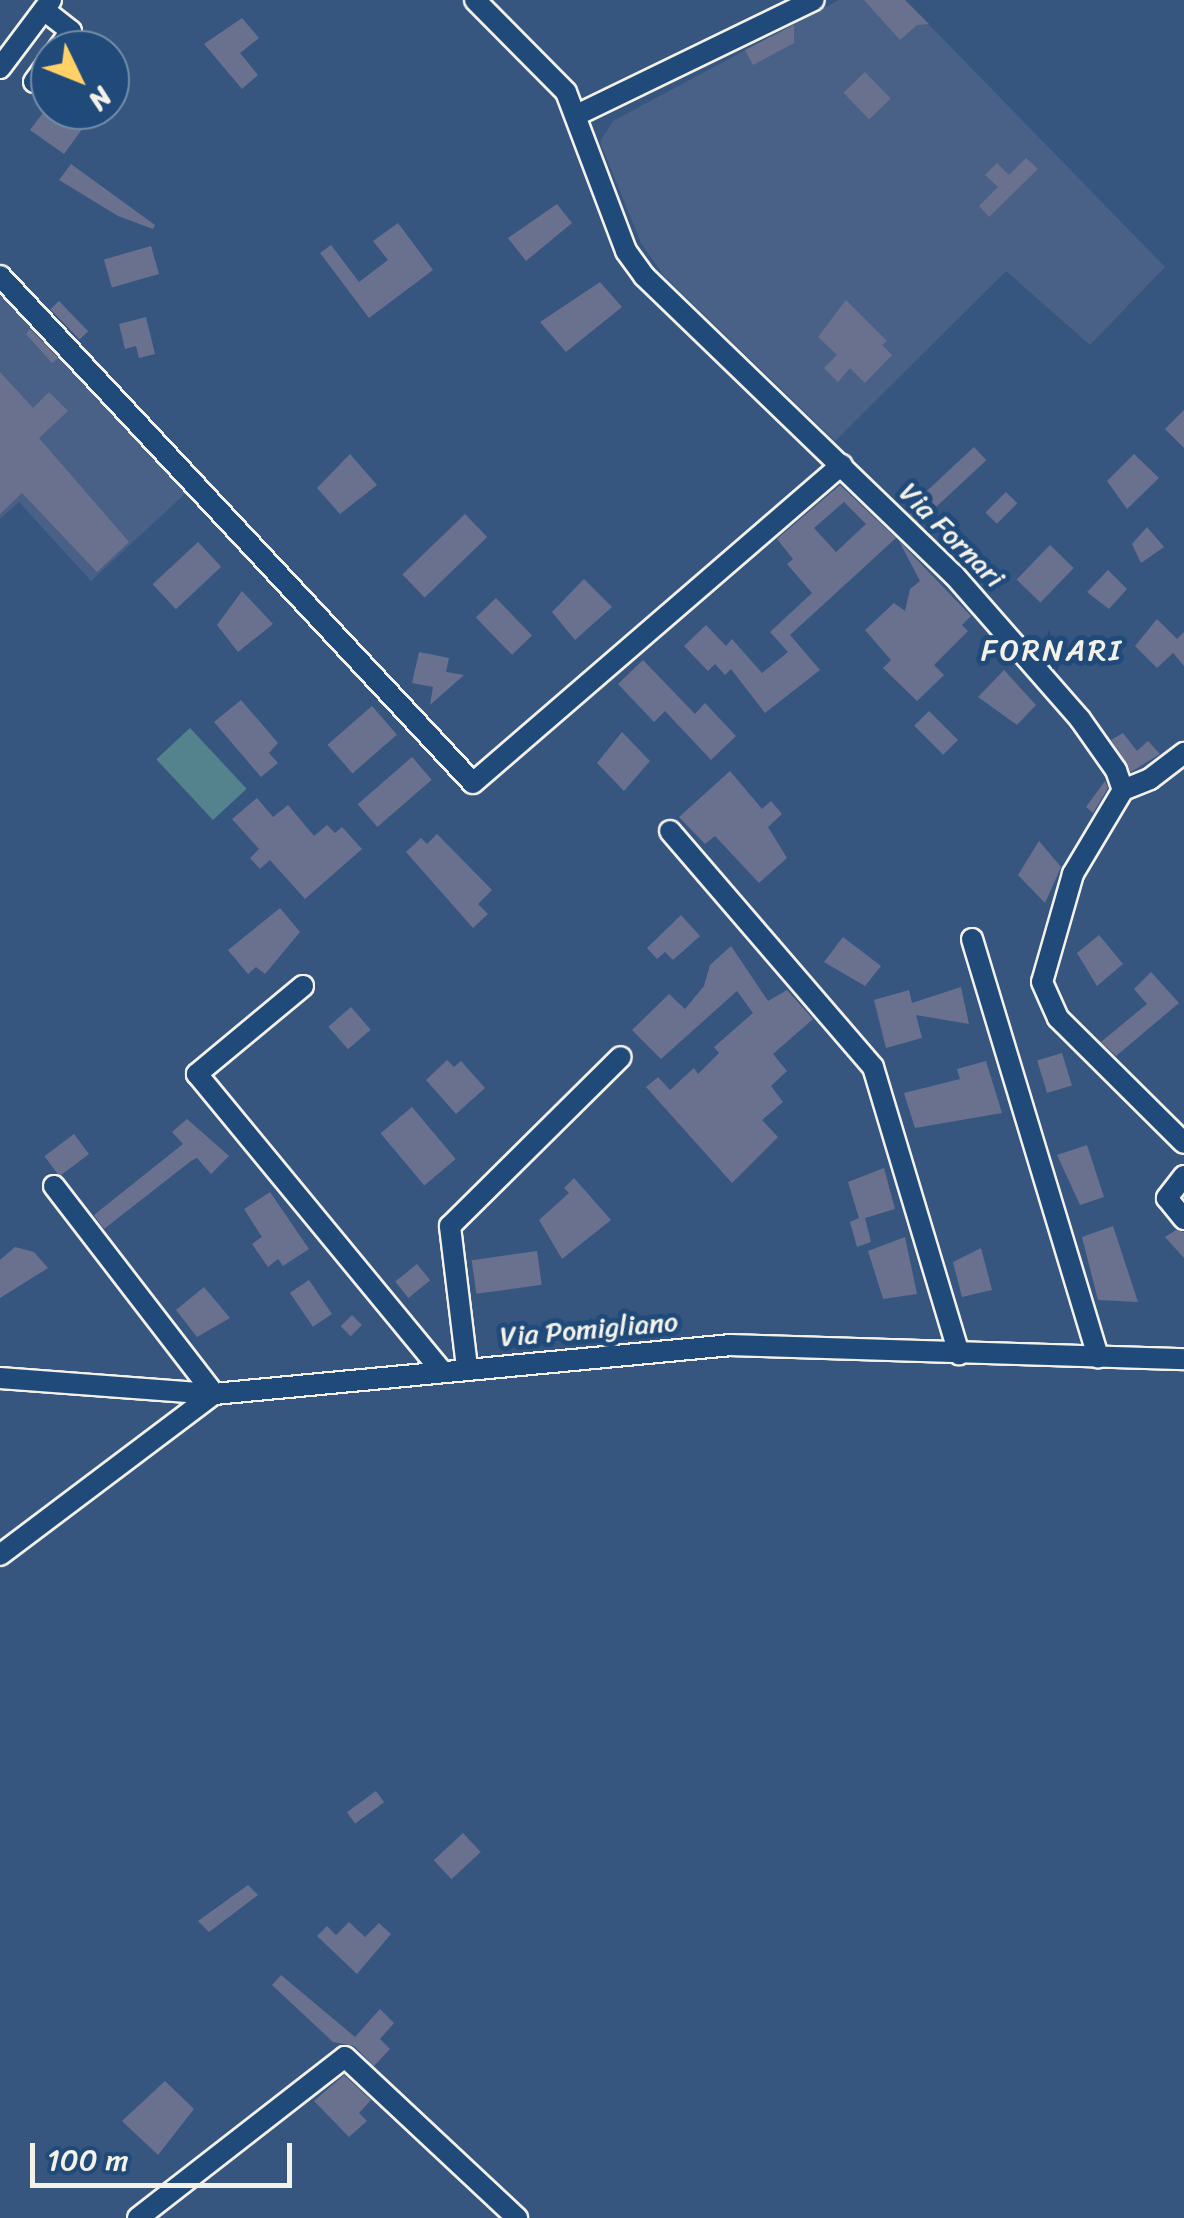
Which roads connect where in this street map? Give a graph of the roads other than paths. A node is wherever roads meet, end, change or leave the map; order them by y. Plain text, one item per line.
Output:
1 (474, 0) edge
2 (814, 0) edge
3 (47, 5) edge
4 (69, 30) edge
5 (0, 68) edge
6 (578, 115) junction
7 (0, 276) edge
8 (842, 466) junction
9 (1184, 753) edge
10 (1123, 790) junction
11 (670, 831) dead end
12 (972, 939) dead end
13 (303, 986) dead end
14 (621, 1058) dead end
15 (1184, 1143) edge
16 (1184, 1176) edge
17 (54, 1186) dead end
18 (1184, 1219) edge
19 (960, 1354) junction
20 (1098, 1357) junction
21 (1184, 1359) edge
22 (467, 1368) junction
23 (441, 1370) junction
24 (0, 1378) edge
25 (214, 1394) junction
26 (0, 1555) edge
27 (138, 2218) edge
28 (517, 2218) edge

1 - 6 street, Via Fornari
2 - 6 street
3 - 4 street
3 - 5 street
6 - 8 street, Via Fornari
7 - 8 street
8 - 10 street, Via Fornari
9 - 10 street
10 - 15 street
11 - 19 street
12 - 20 street
13 - 23 street
14 - 22 street
16 - 18 street
17 - 25 street
19 - 20 street, Via Pomigliano
19 - 22 street, Via Pomigliano
20 - 21 street, Via Pomigliano
22 - 23 street, Via Pomigliano
23 - 25 street, Via Pomigliano
24 - 25 street, Via Pomigliano
25 - 26 street
27 - 28 street

